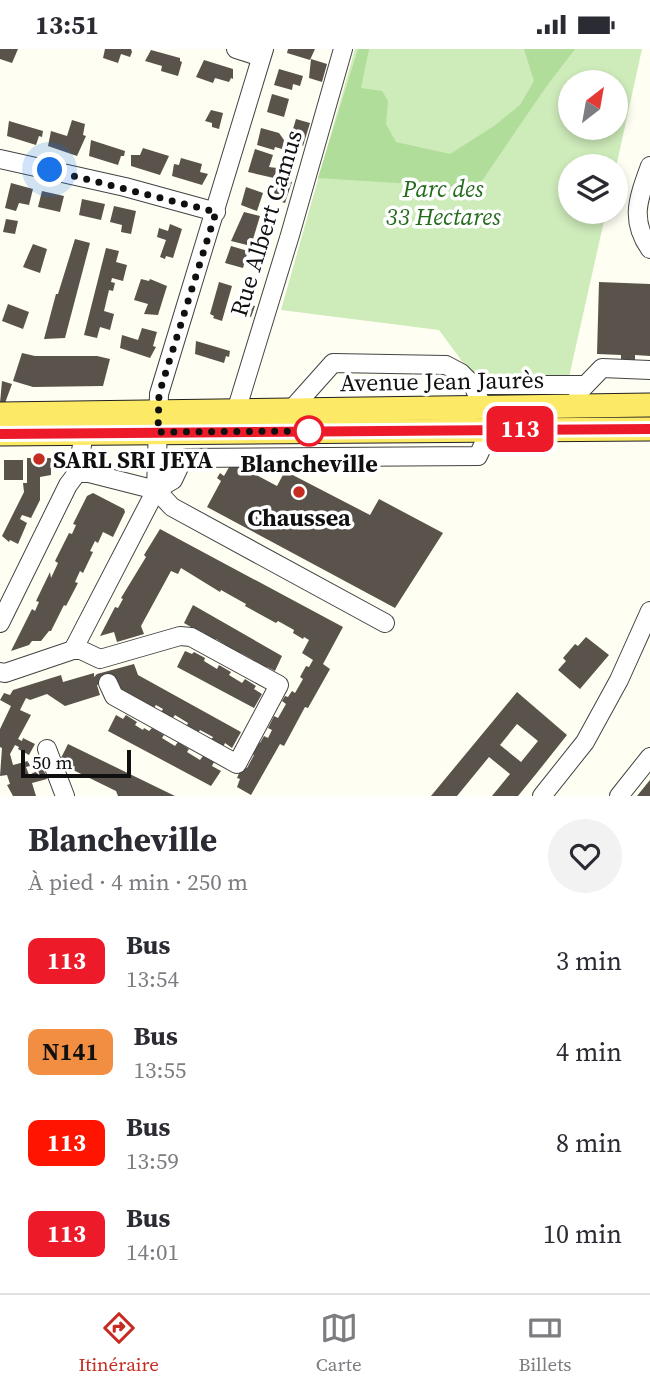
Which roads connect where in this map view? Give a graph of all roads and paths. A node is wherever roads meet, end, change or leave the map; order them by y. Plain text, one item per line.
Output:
1 (236, 49) edge
2 (343, 49) edge
3 (262, 53) edge
4 (0, 159) edge
5 (650, 166) edge
6 (216, 212) junction
7 (650, 249) edge
8 (650, 370) edge
9 (473, 385) junction
10 (585, 385) junction
11 (566, 405) junction
12 (650, 405) edge
13 (482, 406) junction
14 (291, 410) junction
15 (116, 413) junction
16 (0, 414) edge
17 (233, 422) junction
18 (157, 423) junction
19 (650, 429) edge
20 (490, 430) junction
21 (84, 434) junction
22 (0, 435) edge
23 (82, 469) junction
24 (156, 490) junction
25 (650, 611) edge
26 (0, 623) edge
27 (385, 623) dead end
28 (73, 650) junction
29 (104, 671) junction
30 (0, 672) edge
31 (47, 748) dead end
32 (650, 757) edge
33 (65, 796) edge
34 (542, 796) edge
35 (620, 796) edge

1 - 3 street
2 - 17 street, Rue Albert Camus
3 - 6 street
4 - 6 street
5 - 7 street
6 - 18 street
8 - 10 street
9 - 10 street
9 - 13 street
9 - 14 street
10 - 11 street
11 - 12 main road, Avenue Jean Jaurès
11 - 13 main road, Avenue Jean Jaurès
13 - 14 main road, Avenue Jean Jaurès
14 - 17 main road, Avenue Jean Jaurès
15 - 16 main road
15 - 18 main road
15 - 21 street
17 - 18 main road
17 - 20 main road, Avenue Jean Jaurès
18 - 21 main road
18 - 24 street
19 - 20 main road, Avenue Jean Jaurès
20 - 24 street
21 - 22 main road
21 - 23 street
23 - 24 street
23 - 26 street
24 - 27 street
24 - 28 street
25 - 34 street
28 - 29 street
28 - 30 street
29 - 29 street
31 - 33 street
32 - 35 street

